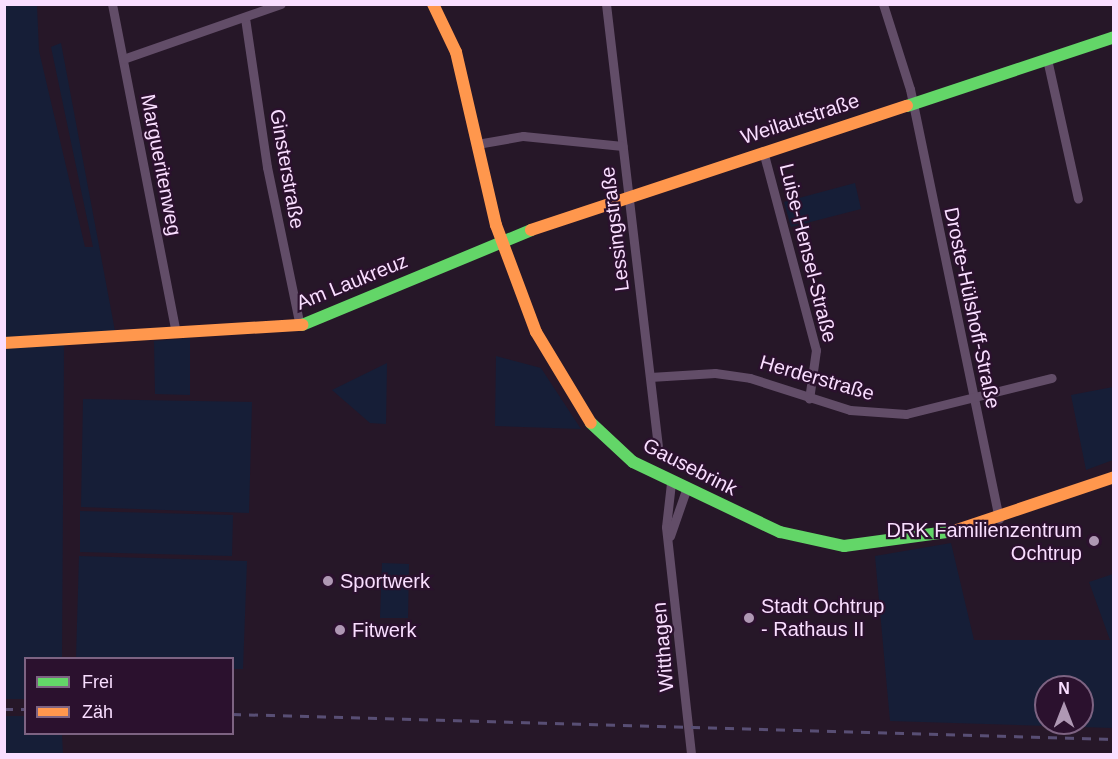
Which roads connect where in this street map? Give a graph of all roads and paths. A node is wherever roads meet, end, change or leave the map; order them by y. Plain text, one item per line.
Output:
1 (112, 4) edge
2 (281, 4) edge
3 (433, 4) edge
4 (883, 4) edge
5 (608, 5) edge
6 (245, 18) junction
7 (1113, 37) edge
8 (123, 59) junction
9 (1047, 59) junction
10 (912, 103) junction
11 (477, 144) junction
12 (623, 146) junction
13 (763, 151) junction
14 (630, 196) junction
15 (1078, 199) dead end
16 (500, 240) junction
17 (300, 326) junction
18 (176, 333) junction
19 (4, 343) edge
20 (650, 377) junction
21 (1052, 378) dead end
22 (972, 396) junction
23 (809, 399) junction
24 (658, 450) dead end
25 (1113, 477) edge
26 (671, 483) junction
27 (686, 490) junction
28 (999, 519) junction
29 (670, 536) junction
30 (691, 754) edge

1 - 8 street, Margueritenweg
2 - 6 street
3 - 11 street, Gausebrink
4 - 10 street, Droste-Hülshoff-Straße
5 - 12 street, Lessingstraße
6 - 8 street
6 - 17 street, Ginsterstraße
7 - 9 street, Weilautstraße
8 - 18 street, Margueritenweg
9 - 10 street, Weilautstraße
9 - 15 street
10 - 13 street, Weilautstraße
10 - 22 street, Droste-Hülshoff-Straße
11 - 12 street
11 - 16 street, Gausebrink
12 - 14 street, Lessingstraße
13 - 14 street, Weilautstraße
13 - 23 street, Luise-Hensel-Straße
14 - 16 street, Weilautstraße
14 - 20 street, Lessingstraße
16 - 17 street, Am Laukreuz
16 - 26 street, Gausebrink
17 - 18 street, Am Laukreuz
18 - 19 street, Am Laukreuz
20 - 23 street, Herderstraße
20 - 24 street, Lessingstraße
21 - 22 street, Herderstraße
22 - 23 street, Herderstraße
22 - 28 street, Droste-Hülshoff-Straße
25 - 28 street, Gausebrink
26 - 27 street, Gausebrink
26 - 29 street, Witthagen
27 - 28 street, Gausebrink
27 - 29 street, Witthagen
29 - 30 street, Witthagen

